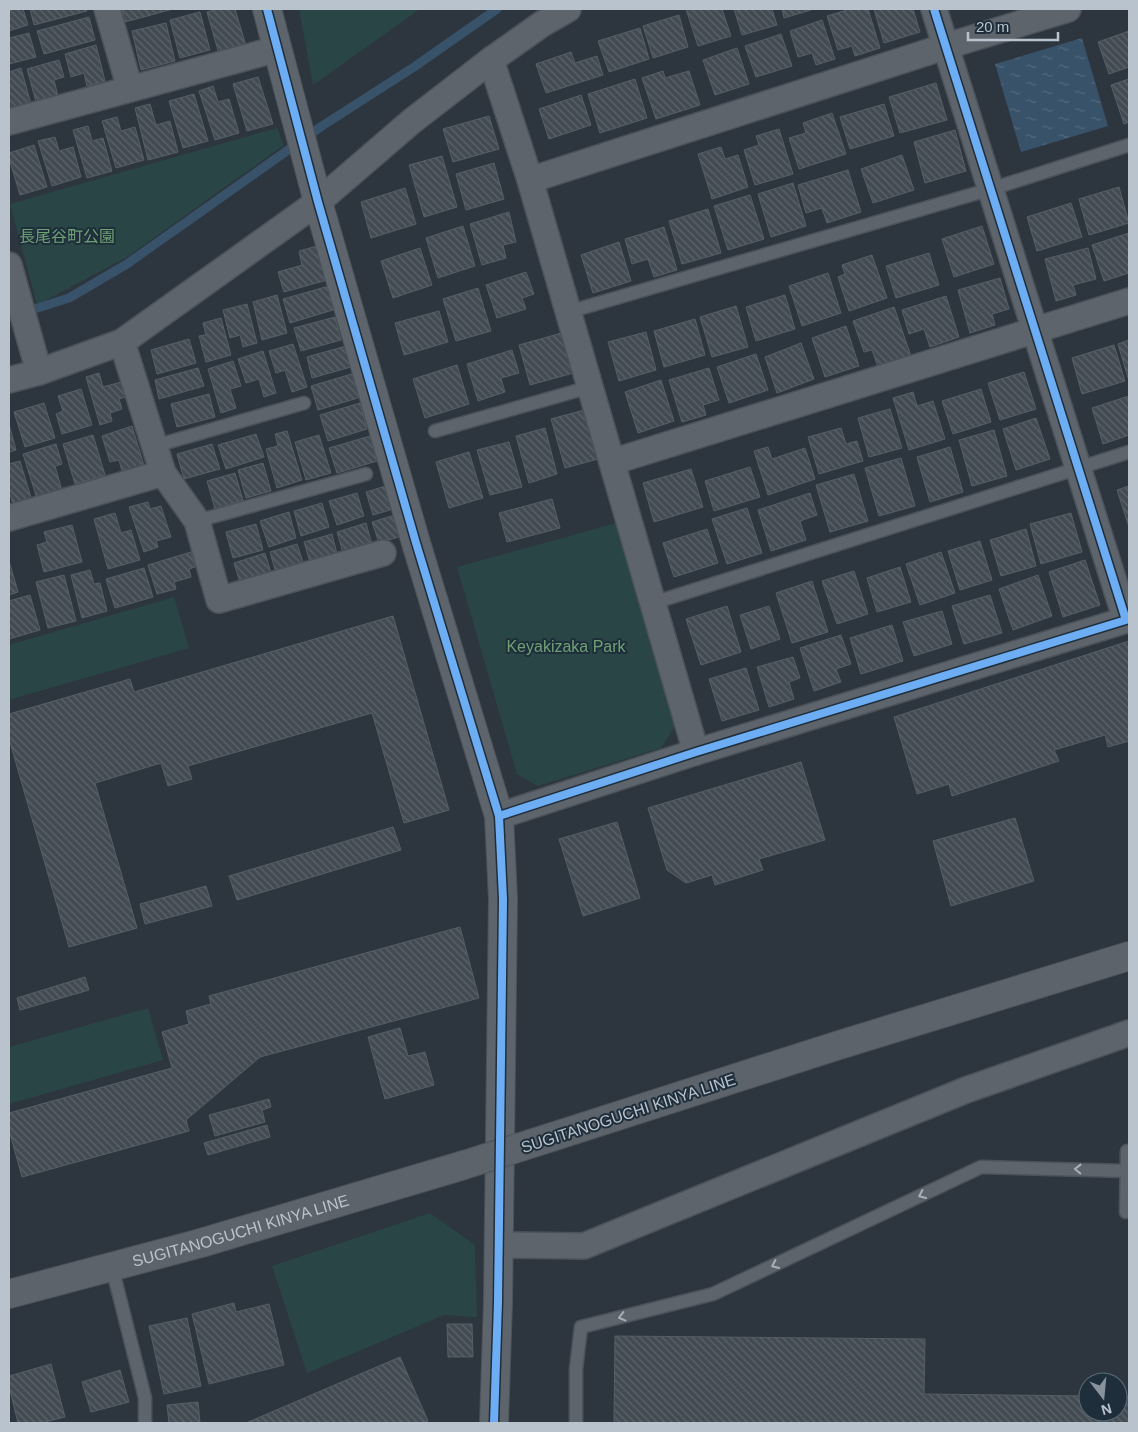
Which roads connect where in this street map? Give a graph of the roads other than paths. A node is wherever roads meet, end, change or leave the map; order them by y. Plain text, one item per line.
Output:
1 (107, 9) edge
2 (267, 9) edge
3 (568, 9) edge
4 (934, 9) edge
5 (1068, 9) edge
6 (947, 46) junction
7 (277, 49) junction
8 (490, 60) junction
9 (130, 89) junction
10 (9, 122) edge
11 (1129, 145) edge
12 (530, 180) junction
13 (991, 189) junction
14 (318, 202) junction
15 (9, 265) edge
16 (1129, 301) edge
17 (568, 312) junction
18 (1035, 330) junction
19 (122, 342) junction
20 (39, 372) junction
21 (9, 380) edge
22 (590, 387) junction
23 (304, 404) dead end
24 (435, 431) dead end
25 (155, 446) junction
26 (1129, 452) edge
27 (612, 462) junction
28 (1078, 468) junction
29 (163, 473) junction
30 (366, 474) dead end
31 (9, 518) edge
32 (197, 521) junction
33 (383, 553) dead end
34 (653, 603) junction
35 (1128, 620) edge
36 (696, 752) junction
37 (499, 816) junction
38 (1129, 956) edge
39 (1129, 1033) edge
40 (1129, 1151) edge
41 (1127, 1171) junction
42 (1126, 1212) dead end
43 (499, 1245) junction
44 (112, 1267) junction
45 (9, 1294) edge
46 (145, 1423) edge
47 (494, 1423) edge
48 (576, 1423) edge

1 - 9 street
2 - 7 street
3 - 8 street
4 - 6 street
5 - 6 street
6 - 12 street
6 - 13 street
7 - 9 street
7 - 14 street
8 - 12 street
8 - 14 street
9 - 10 street
11 - 13 lane
12 - 17 street
13 - 17 lane
13 - 18 street
14 - 19 street
14 - 37 street
15 - 20 street
16 - 18 street
17 - 22 street
18 - 27 street
18 - 28 street
19 - 20 street
19 - 25 street
20 - 21 street
22 - 24 lane
22 - 27 street
23 - 25 lane
25 - 29 street
26 - 28 lane
27 - 34 street
28 - 34 lane
28 - 35 street
29 - 31 street
29 - 32 street
30 - 32 lane
32 - 33 street
34 - 36 street
35 - 36 street
36 - 37 street
37 - 43 street
38 - 44 main road, SUGITANOGUCHI KINYA LINE, bridge
39 - 43 street
40 - 41 lane
41 - 42 lane
41 -> 48 lane
43 - 47 street
44 - 45 main road, SUGITANOGUCHI KINYA LINE
44 - 46 lane

